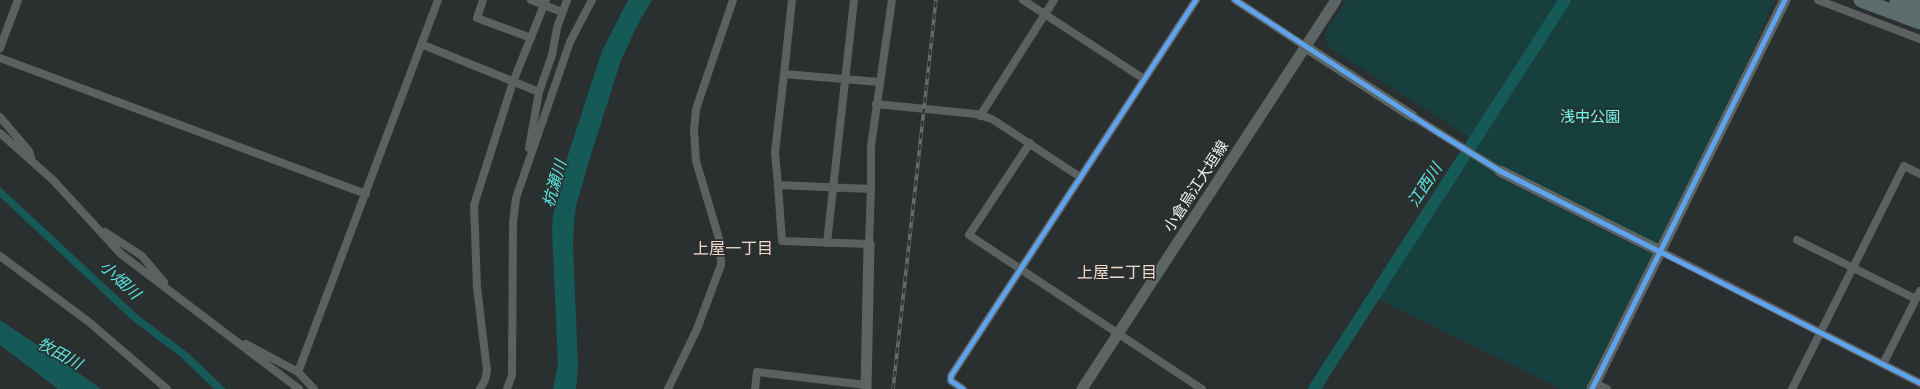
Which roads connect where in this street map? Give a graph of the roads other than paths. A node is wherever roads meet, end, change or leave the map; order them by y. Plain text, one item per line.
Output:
1 (18, 0) edge
2 (438, 0) edge
3 (483, 0) edge
4 (530, 0) edge
5 (567, 0) edge
6 (592, 0) edge
7 (733, 0) edge
8 (792, 0) edge
9 (854, 0) edge
10 (892, 0) edge
11 (1023, 0) edge
12 (1054, 0) edge
13 (1196, 0) edge
14 (1235, 0) edge
15 (1336, 0) edge
16 (1785, 0) edge
17 (1818, 0) edge
18 (1861, 0) edge
19 (1897, 0) edge
20 (545, 2) edge
21 (1920, 8) edge
22 (562, 12) junction
23 (1045, 14) junction
24 (1920, 22) edge
25 (531, 38) junction
26 (1920, 39) edge
27 (421, 44) junction
28 (1306, 47) junction
29 (0, 48) edge
30 (0, 58) edge
31 (784, 74) junction
32 (846, 79) junction
33 (1144, 79) junction
34 (514, 82) junction
35 (879, 82) junction
36 (539, 92) junction
37 (876, 104) junction
38 (980, 116) junction
39 (1412, 116) joint
40 (0, 117) edge
41 (0, 133) edge
42 (1030, 143) junction
43 (530, 159) junction
44 (32, 162) junction
45 (1500, 171) joint
46 (1920, 174) edge
47 (1080, 177) junction
48 (778, 185) junction
49 (834, 187) junction
50 (870, 189) junction
51 (366, 194) junction
52 (1797, 240) dead end
53 (827, 243) junction
54 (869, 244) junction
55 (1660, 251) junction
56 (0, 256) edge
57 (1854, 267) junction
58 (1020, 269) junction
59 (1918, 295) edge
60 (1821, 332) junction
61 (1119, 333) junction
62 (233, 339) junction
63 (1883, 364) junction
64 (298, 372) junction
65 (1920, 383) edge
66 (1593, 386) edge
67 (866, 387) edge
68 (166, 389) edge
69 (298, 389) edge
70 (314, 389) edge
71 (480, 389) edge
72 (507, 389) edge
73 (668, 389) edge
74 (755, 389) edge
75 (963, 389) edge
76 (1082, 389) edge
77 (1202, 389) edge
78 (1607, 389) edge
79 (1792, 389) edge

1 - 29 street
2 - 27 street
3 - 25 street
4 - 20 street
5 - 22 street
6 - 43 street
7 - 73 street
8 - 31 street
9 - 32 street
10 - 35 street
11 - 23 street
12 - 23 street
13 - 33 street
14 - 28 street
15 - 28 street, 小倉烏江大垣線
16 - 55 street
17 - 26 street
18 - 24 highway
19 - 21 highway
20 - 22 street
20 - 25 street
22 - 36 street
23 - 33 street
23 - 38 street
25 - 34 street
27 - 34 street
27 - 51 street
28 - 39 street
28 - 61 street, 小倉烏江大垣線
30 - 51 street
31 - 32 street
31 - 48 street
32 - 35 street
32 - 49 street
33 - 47 street
34 - 36 street
34 - 71 street
35 - 37 street
36 - 43 street
37 - 38 street
37 - 50 street
38 - 42 street
39 - 45 street
40 - 44 street
41 - 44 street
42 - 47 street
42 - 58 street
43 - 72 street
44 - 62 street
45 - 55 street
46 - 57 street
47 - 58 street
48 - 49 street
48 - 53 street
49 - 50 street
49 - 53 street
50 - 54 street
51 - 64 street
52 - 57 street
53 - 54 street
54 - 67 street
55 - 60 street
55 - 66 street
56 - 68 street
57 - 59 street
57 - 60 street
58 - 61 street
58 - 75 street
59 - 63 street
60 - 63 street
60 - 79 street
61 - 76 street, 小倉烏江大垣線
61 - 77 street
62 - 64 street
62 - 69 street
63 - 65 street
64 - 70 street
66 - 78 street
67 - 74 street

